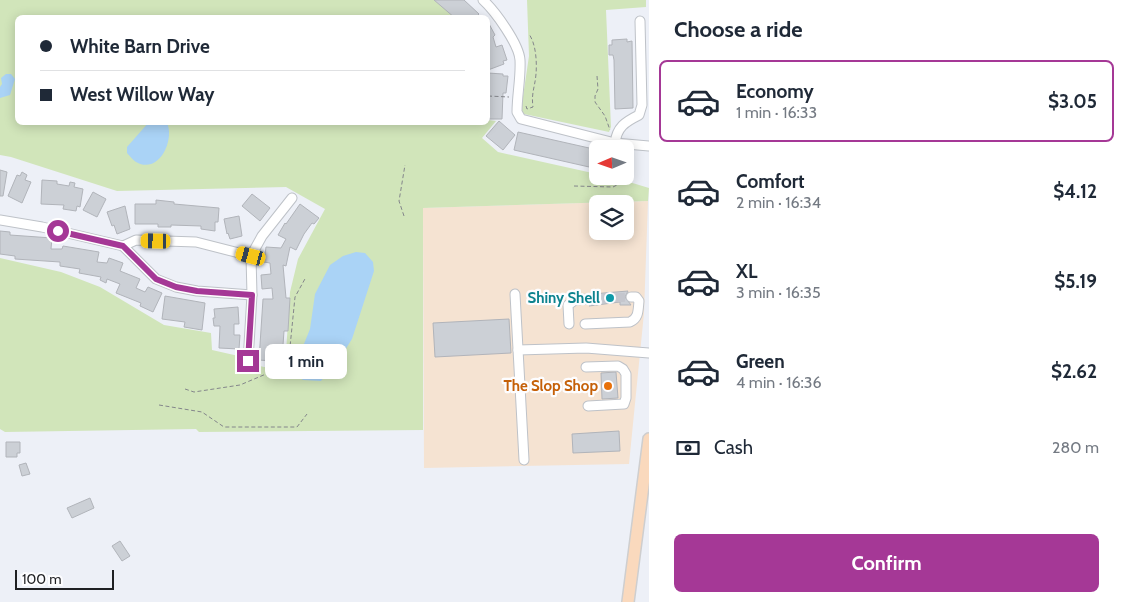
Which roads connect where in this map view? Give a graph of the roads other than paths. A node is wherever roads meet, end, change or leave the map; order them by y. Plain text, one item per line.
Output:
1 (483, 0) edge
2 (640, 21) dead end
3 (603, 140) edge
4 (615, 140) edge
5 (634, 145) edge
6 (649, 146) edge
7 (292, 198) dead end
8 (0, 220) edge
9 (123, 246) junction
10 (251, 256) junction
11 (516, 294) dead end
12 (252, 295) junction
13 (631, 297) dead end
14 (588, 299) tunnel mouth
15 (569, 324) dead end
16 (585, 324) dead end
17 (518, 350) junction
18 (649, 353) edge
19 (248, 361) dead end
20 (586, 367) dead end
21 (588, 406) dead end
22 (649, 439) edge
23 (524, 460) dead end
24 (628, 602) edge

1 - 3 street
2 - 4 street
5 - 6 street
7 - 10 street
8 - 9 street
9 - 10 street
9 - 12 street
10 - 12 street
11 - 17 street
12 - 19 street
13 - 16 street
14 - 15 street
17 - 18 street
17 - 23 street
20 - 21 street
22 - 24 main road

